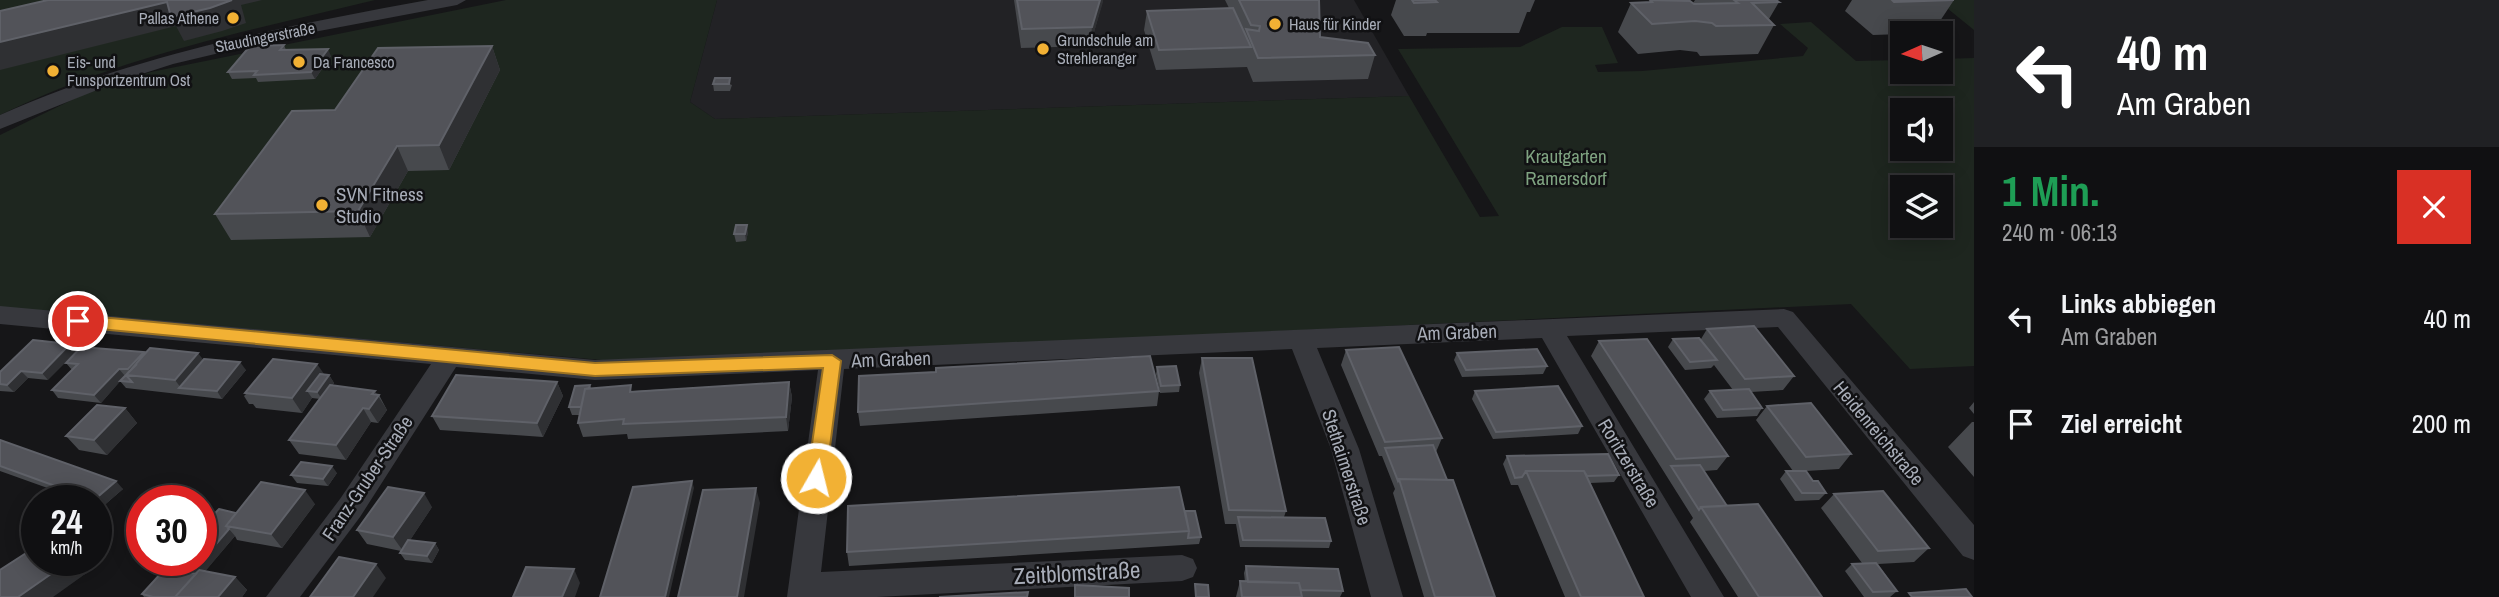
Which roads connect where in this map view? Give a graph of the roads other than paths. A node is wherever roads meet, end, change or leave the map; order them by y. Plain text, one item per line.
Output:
1 (457, 0) edge
2 (0, 123) edge
3 (0, 315) edge
4 (1784, 318) joint
5 (1550, 328) junction
6 (1301, 339) junction
7 (449, 357) junction
8 (832, 361) junction
9 (1974, 547) edge
10 (1182, 568) dead end
11 (1049, 586) edge
12 (803, 592) edge
13 (282, 597) edge
14 (1387, 597) edge
15 (1709, 597) edge

1 - 2 street, Staudingerstraße
3 - 7 street, Am Graben
4 - 5 street, Am Graben
4 - 9 street, Heidenreichstraße
5 - 6 street, Am Graben
5 - 15 street, Roritzerstraße
6 - 8 street, Am Graben
6 - 14 street, Stethaimerstraße
7 - 8 street, Am Graben
7 - 13 street, Franz-Gruber-Straße
8 - 12 street
10 - 11 street, Zeitblomstraße
11 - 12 street, Zeitblomstraße

